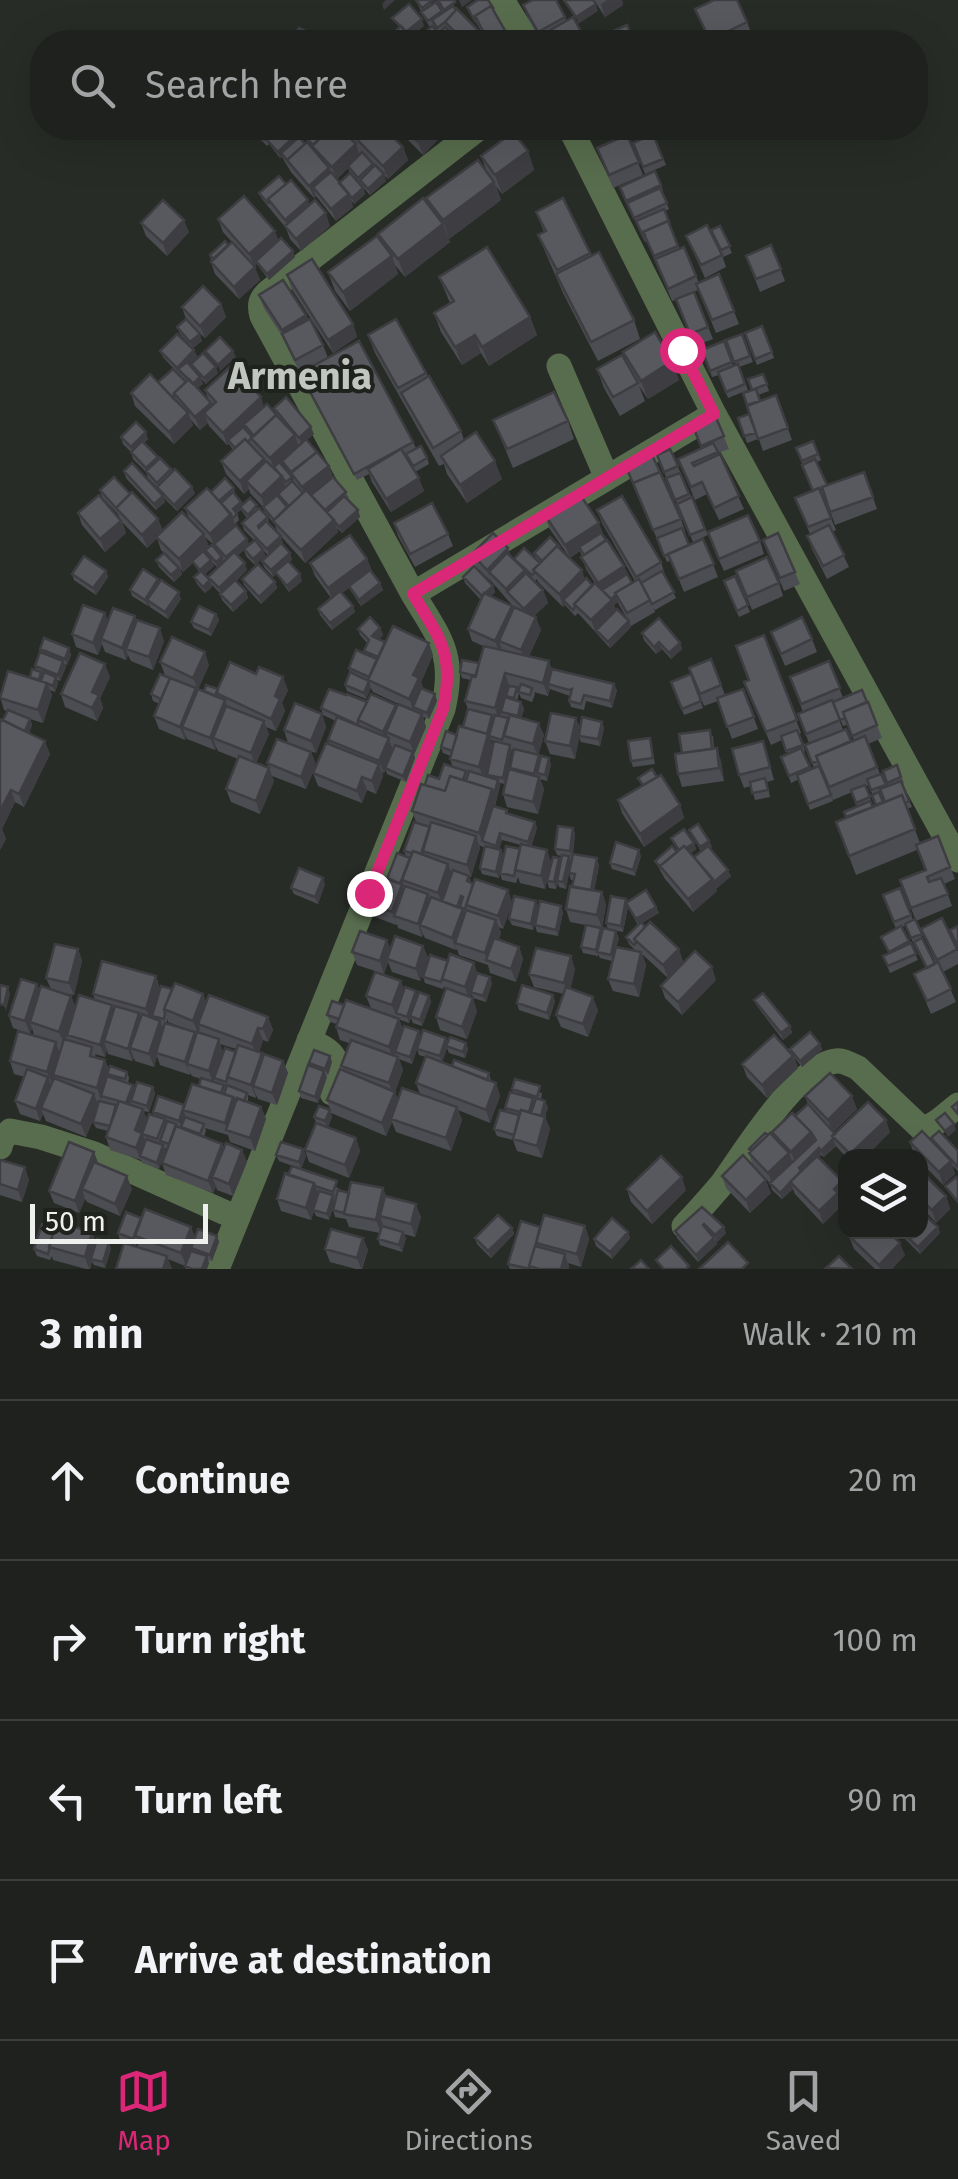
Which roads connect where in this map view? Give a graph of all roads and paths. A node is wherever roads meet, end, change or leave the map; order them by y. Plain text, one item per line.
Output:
1 (502, 0) edge
2 (538, 0) edge
3 (521, 30) edge
4 (525, 30) edge
5 (464, 140) edge
6 (576, 140) edge
7 (558, 366) dead end
8 (714, 414) junction
9 (606, 478) junction
10 (413, 594) junction
11 (958, 860) edge
12 (309, 1040) junction
13 (332, 1093) edge
14 (958, 1105) edge
15 (0, 1147) edge
16 (237, 1218) junction
17 (684, 1226) edge
18 (217, 1269) edge

1 - 3 street
2 - 4 street
5 - 10 street
6 - 8 street
7 - 9 street
8 - 9 street
8 - 11 street
9 - 10 street
10 - 12 street
12 - 13 street
12 - 16 street
14 - 17 street
15 - 16 street
16 - 18 street

